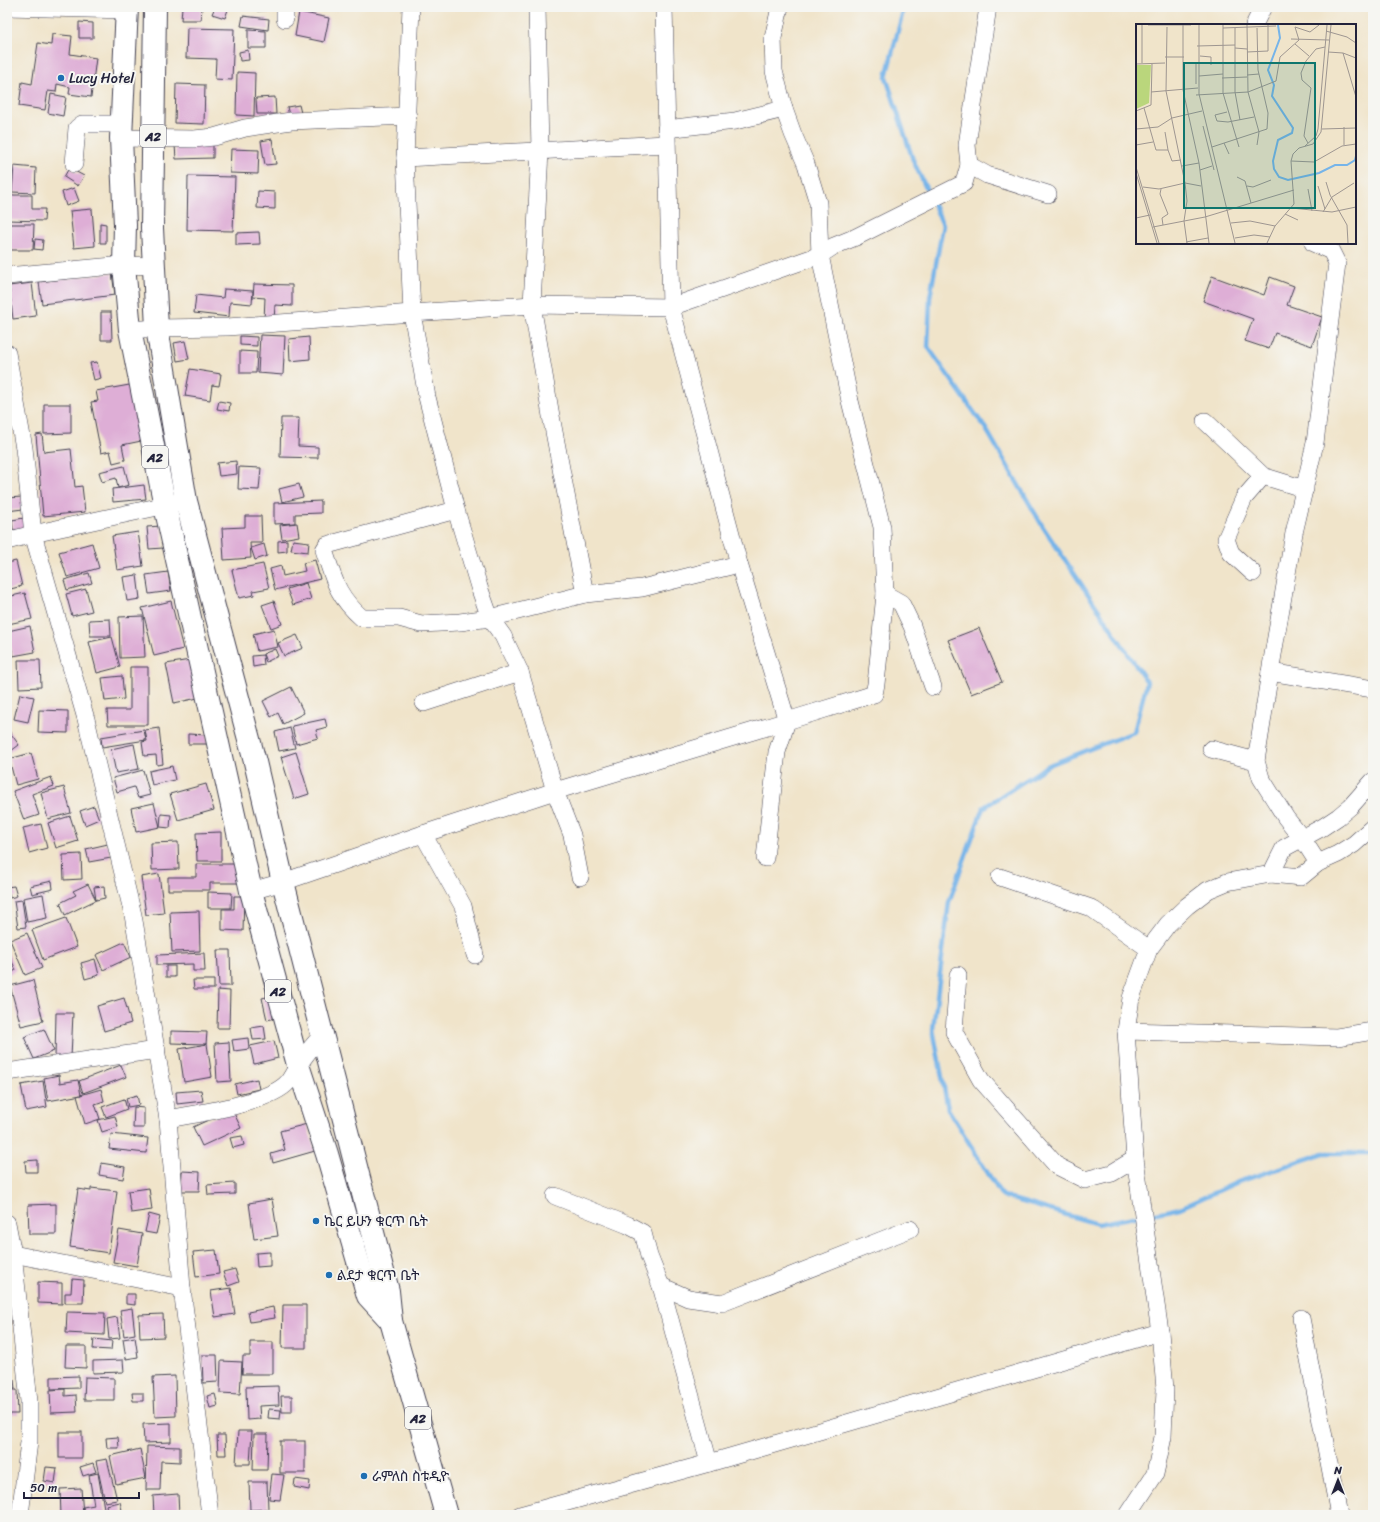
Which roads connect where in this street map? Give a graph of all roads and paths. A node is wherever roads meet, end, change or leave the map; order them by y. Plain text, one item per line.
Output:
1 (7, 7) edge
2 (155, 7) edge
3 (411, 7) edge
4 (537, 7) edge
5 (664, 7) edge
6 (780, 7) edge
7 (988, 7) edge
8 (1264, 7) edge
9 (127, 8) edge
10 (1255, 24) edge
11 (784, 109) junction
12 (408, 116) junction
13 (121, 131) junction
14 (666, 137) junction
15 (153, 138) junction
16 (540, 151) junction
17 (405, 158) junction
18 (74, 164) dead end
19 (969, 165) junction
20 (1048, 194) dead end
21 (1315, 244) edge
22 (820, 255) junction
23 (124, 265) junction
24 (153, 266) junction
25 (7, 276) edge
26 (532, 305) junction
27 (671, 307) junction
28 (412, 312) junction
29 (157, 328) junction
30 (130, 330) junction
31 (7, 353) edge
32 (1205, 421) dead end
33 (1263, 476) junction
34 (1305, 489) junction
35 (186, 501) junction
36 (165, 506) junction
37 (456, 510) junction
38 (33, 534) junction
39 (7, 541) edge
40 (739, 564) junction
41 (1253, 573) dead end
42 (585, 594) junction
43 (885, 594) junction
44 (490, 618) junction
45 (223, 641) junction
46 (197, 648) junction
47 (520, 672) junction
48 (1270, 672) junction
49 (933, 687) dead end
50 (1373, 689) edge
51 (424, 703) dead end
52 (787, 721) junction
53 (1211, 749) dead end
54 (1256, 761) junction
55 (1373, 781) edge
56 (555, 791) junction
57 (1373, 827) edge
58 (423, 834) junction
59 (1302, 838) junction
60 (765, 858) dead end
61 (1318, 863) junction
62 (1271, 874) junction
63 (580, 877) dead end
64 (1000, 877) dead end
65 (283, 882) junction
66 (251, 891) junction
67 (1149, 949) junction
68 (475, 954) dead end
69 (958, 975) dead end
70 (1373, 1030) edge
71 (1126, 1031) junction
72 (322, 1035) junction
73 (157, 1050) junction
74 (298, 1065) junction
75 (7, 1072) edge
76 (168, 1120) junction
77 (350, 1147) junction
78 (327, 1154) junction
79 (1135, 1159) junction
80 (555, 1196) dead end
81 (7, 1223) edge
82 (910, 1229) dead end
83 (10, 1254) edge
84 (661, 1286) junction
85 (182, 1288) junction
86 (1301, 1318) dead end
87 (391, 1321) junction
88 (1160, 1332) junction
89 (709, 1464) junction
90 (20, 1515) edge
91 (210, 1515) edge
92 (446, 1515) edge
93 (520, 1515) edge
94 (1128, 1515) edge
95 (1339, 1515) edge

1 - 9 street
2 - 15 highway, A2
3 - 12 street
4 - 16 street
5 - 14 street
6 - 11 street
7 - 19 street
8 - 10 street
9 - 13 highway, A2
11 - 14 street
11 - 22 street
12 - 15 street
12 - 17 street
13 - 15 street
13 - 18 street
13 - 23 highway, A2
14 - 16 street
14 - 27 street
15 - 24 highway, A2
16 - 17 street
16 - 26 street
17 - 28 street
19 - 20 street
19 - 22 street
21 - 34 street
22 - 27 street
22 - 43 street
23 - 24 street
23 - 25 street
23 - 30 highway, A2
24 - 29 highway, A2
26 - 27 street
26 - 28 street
26 - 42 street
27 - 40 street
28 - 29 street
28 - 37 street
29 - 30 street
29 - 35 highway, A2
30 - 36 highway, A2
31 - 38 street
32 - 33 street
33 - 34 street
33 - 41 street
34 - 48 street
35 - 36 street
35 - 45 highway, A2
36 - 38 street
36 - 46 highway, A2
37 - 44 street
37 - 44 street
38 - 39 street
38 - 73 street
40 - 42 street
40 - 52 street
42 - 44 street
43 - 49 street
43 - 52 street
44 - 47 street
45 - 46 highway
45 - 65 highway, A2
46 - 66 highway, A2
47 - 51 street
47 - 56 street
48 - 50 street
48 - 54 street
52 - 56 street
52 - 60 street
53 - 54 street
54 - 59 street
55 - 59 street
56 - 58 street
56 - 63 street
57 - 61 street
58 - 65 street
58 - 68 street
59 - 61 street
59 - 62 street
61 - 62 street
62 - 67 street
64 - 67 street
65 - 66 street
65 - 72 highway, A2
66 - 74 highway, A2
67 - 71 street
69 - 79 street
70 - 71 street
71 - 79 street
72 - 74 street
72 - 77 highway, A2
73 - 75 street
73 - 76 street
74 - 76 street
74 - 78 highway, A2
76 - 85 street
77 - 78 highway
77 - 87 highway, A2
78 - 87 highway, A2
79 - 88 street
80 - 84 street
81 - 83 street
82 - 84 street
83 - 85 street
83 - 90 street
84 - 89 street
85 - 91 street
86 - 95 street
87 - 92 highway, A2
88 - 89 street
88 - 94 street
89 - 93 street

